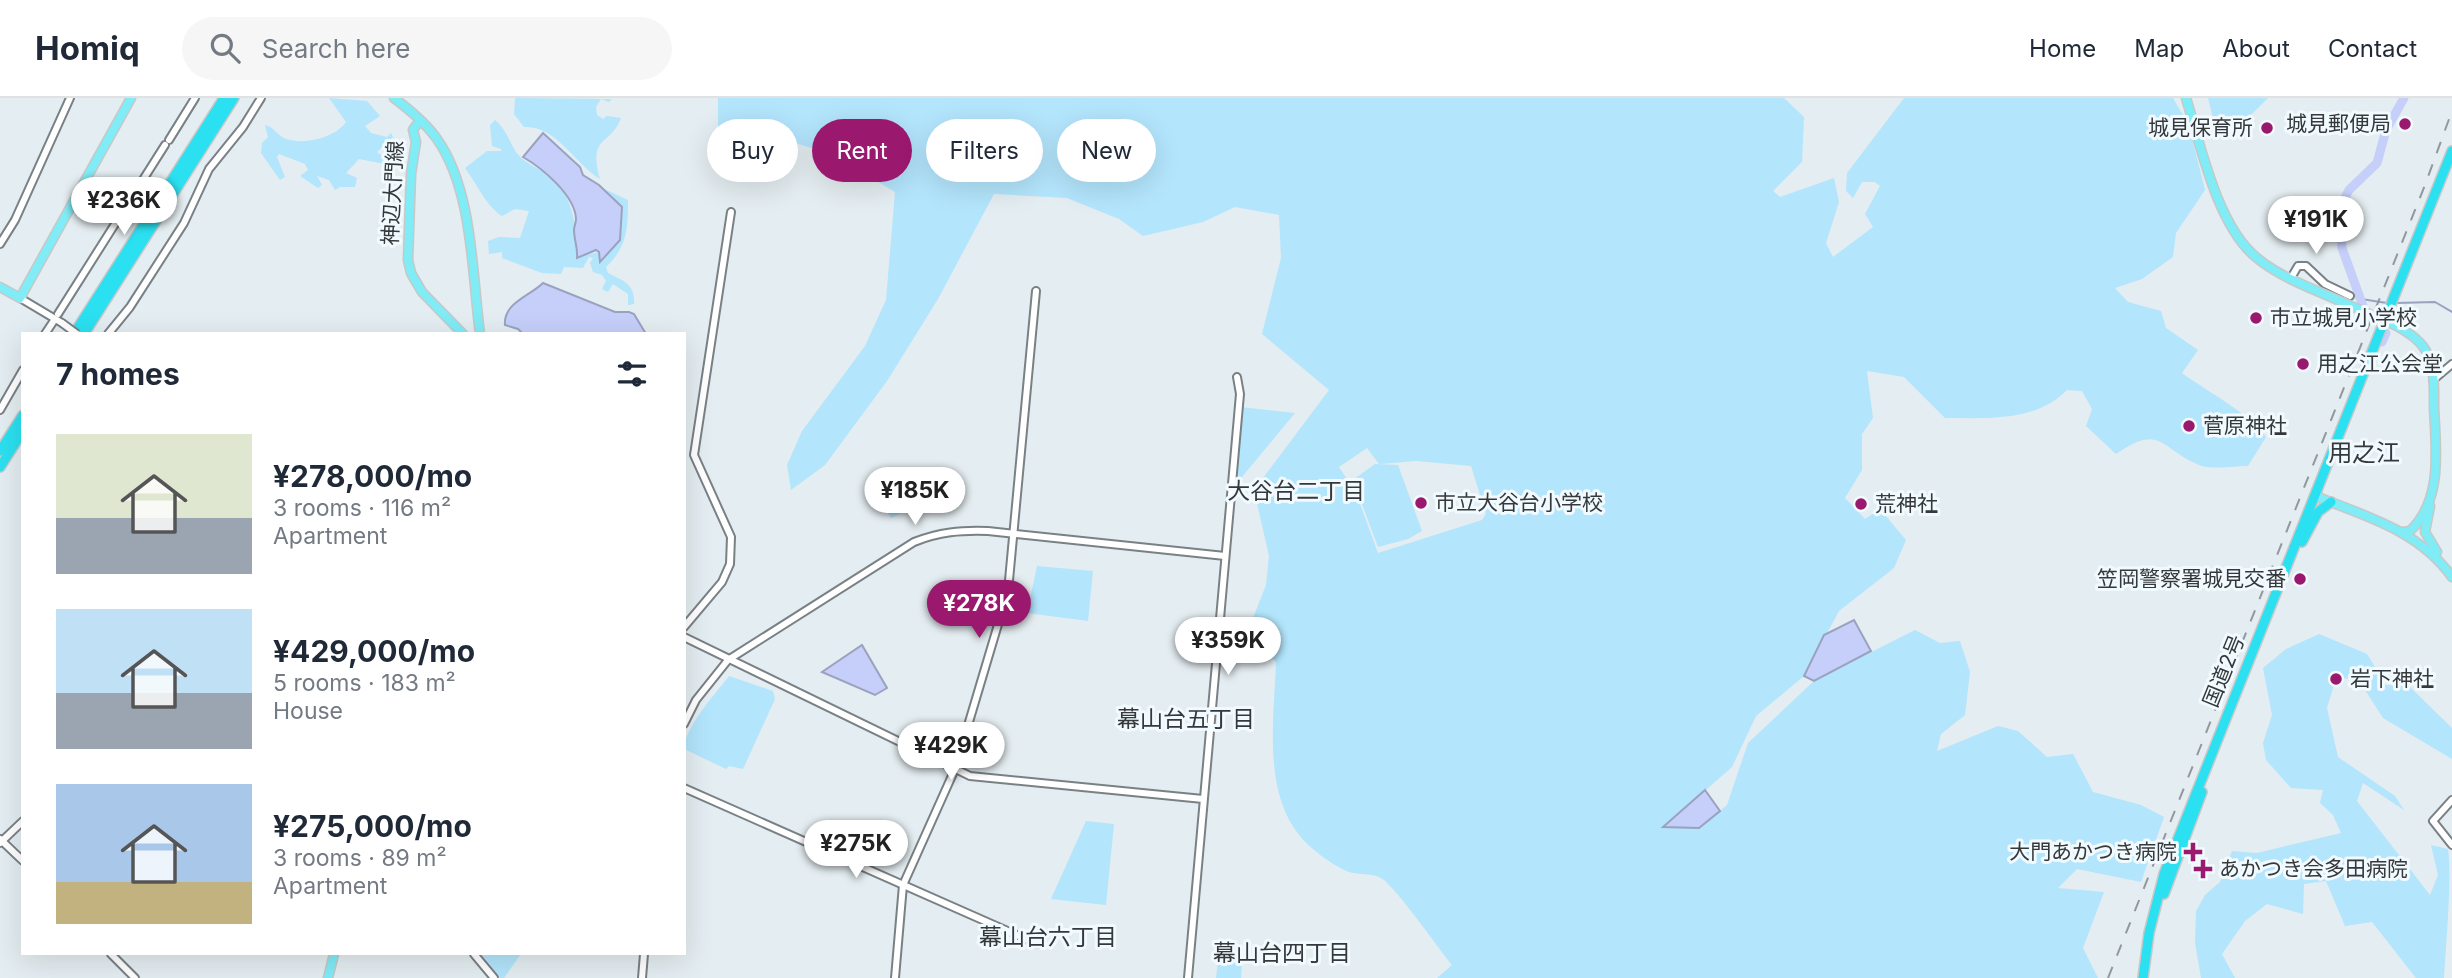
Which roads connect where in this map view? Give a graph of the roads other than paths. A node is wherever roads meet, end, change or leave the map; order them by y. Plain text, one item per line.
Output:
1 (70, 98) edge
2 (131, 98) edge
3 (195, 98) edge
4 (224, 98) edge
5 (234, 98) edge
6 (261, 98) edge
7 (394, 98) edge
8 (2186, 98) edge
9 (420, 120) junction
10 (2452, 151) edge
11 (731, 212) dead end
12 (0, 244) edge
13 (2291, 278) junction
14 (0, 287) edge
15 (1036, 291) dead end
16 (2350, 296) dead end
17 (20, 299) junction
18 (58, 314) dead end
19 (52, 322) dead end
20 (46, 332) edge
21 (73, 332) edge
22 (77, 332) edge
23 (85, 332) edge
24 (110, 332) edge
25 (461, 332) edge
26 (480, 332) edge
27 (2452, 364) edge
28 (21, 373) edge
29 (1237, 377) dead end
30 (2433, 380) junction
31 (0, 410) edge
32 (21, 418) edge
33 (21, 434) edge
34 (0, 451) edge
35 (0, 467) edge
36 (2436, 472) junction
37 (2319, 495) junction
38 (2331, 502) junction
39 (2406, 532) junction
40 (1014, 535) junction
41 (2302, 542) junction
42 (2437, 552) junction
43 (1225, 556) junction
44 (2452, 569) edge
45 (2452, 577) edge
46 (686, 625) edge
47 (686, 638) edge
48 (728, 660) junction
49 (686, 720) edge
50 (954, 769) junction
51 (686, 789) edge
52 (1203, 799) junction
53 (2452, 800) edge
54 (21, 823) edge
55 (1, 841) edge
56 (2452, 845) edge
57 (21, 859) edge
58 (903, 885) junction
59 (1037, 944) dead end
60 (112, 955) edge
61 (334, 955) edge
62 (475, 955) edge
63 (644, 955) edge
64 (135, 978) edge
65 (328, 978) edge
66 (494, 978) edge
67 (642, 978) edge
68 (895, 978) edge
69 (1188, 978) edge
70 (2143, 978) edge
71 (2148, 978) edge

1 - 12 street
2 - 17 main road
3 - 18 street
4 - 22 highway
5 - 23 highway
6 - 24 street
7 - 9 main road, 神辺大門線
8 - 13 main road
9 - 25 main road, 神辺大門線
9 - 26 main road, 神辺大門線
10 - 37 highway, 国道2号
11 - 46 street
13 - 16 street
13 - 30 main road, bridge
14 - 17 main road
15 - 40 street
17 - 21 street, bridge
19 - 20 street
27 - 30 street
28 - 31 street
29 - 43 street
30 - 36 main road
32 - 34 highway
33 - 35 highway
36 - 39 main road
36 - 42 main road
37 - 38 main road
37 - 39 main road
37 - 41 highway, 国道2号
37 - 70 highway, 国道2号
38 - 39 main road
38 - 41 highway
39 - 42 main road
39 - 45 main road
40 - 43 street
40 - 48 street
40 - 50 street
41 - 71 highway, 国道2号
42 - 44 main road
43 - 52 street
47 - 48 street
48 - 49 street
48 - 50 street
50 - 52 street
50 - 58 street
51 - 58 street
52 - 69 street
53 - 56 street
54 - 55 street
55 - 57 street
58 - 59 street
58 - 68 street
60 - 64 street
61 - 65 main road
62 - 66 street
63 - 67 street

